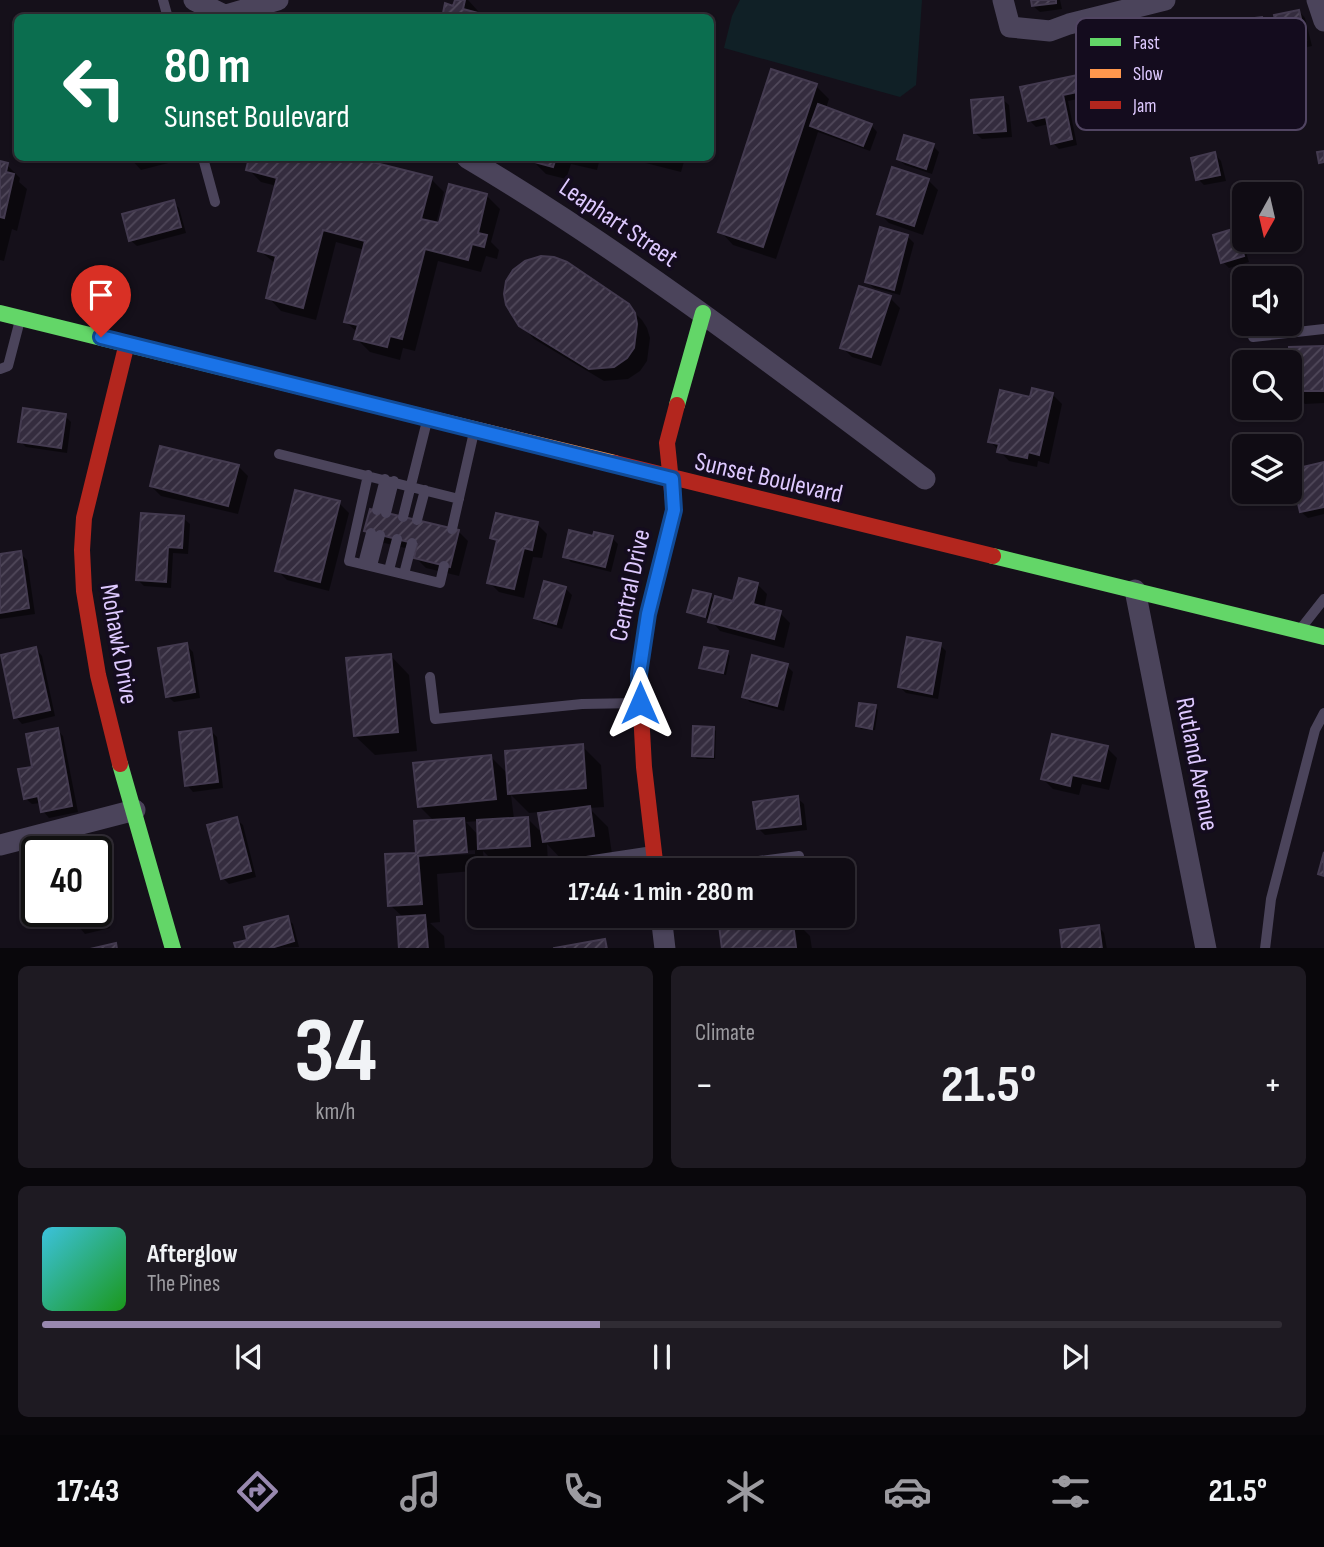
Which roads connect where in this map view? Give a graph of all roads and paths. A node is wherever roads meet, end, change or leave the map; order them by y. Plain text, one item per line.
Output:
1 (194, 0) edge
2 (278, 0) edge
3 (1003, 0) edge
4 (1166, 0) edge
5 (1317, 0) edge
6 (224, 14) edge
7 (234, 14) edge
8 (1093, 18) edge
9 (1324, 21) edge
10 (1076, 22) edge
11 (204, 161) edge
12 (472, 161) edge
13 (215, 202) dead end
14 (0, 313) edge
15 (703, 313) junction
16 (21, 318) junction
17 (1324, 329) edge
18 (1253, 337) dead end
19 (127, 343) junction
20 (0, 369) edge
21 (428, 418) junction
22 (474, 429) junction
23 (279, 454) dead end
24 (368, 475) junction
25 (925, 478) dead end
26 (672, 479) junction
27 (390, 480) junction
28 (411, 485) junction
29 (425, 490) junction
30 (459, 499) junction
31 (381, 512) dead end
32 (403, 517) dead end
33 (417, 520) dead end
34 (453, 529) dead end
35 (376, 534) dead end
36 (397, 539) dead end
37 (412, 543) dead end
38 (368, 565) junction
39 (444, 566) dead end
40 (389, 570) junction
41 (404, 574) junction
42 (1135, 590) junction
43 (1324, 599) edge
44 (1299, 631) junction
45 (1324, 637) edge
46 (430, 677) dead end
47 (640, 703) junction
48 (1324, 713) edge
49 (135, 810) junction
50 (0, 845) edge
51 (654, 851) junction
52 (799, 856) dead end
53 (607, 858) edge
54 (655, 858) edge
55 (783, 858) edge
56 (663, 928) edge
57 (173, 948) edge
58 (665, 948) edge
59 (1206, 948) edge
60 (1265, 948) edge

1 - 6 street
2 - 7 street
3 - 10 street
4 - 8 street
5 - 9 street
11 - 13 lane
12 - 15 street, Leaphart Street
14 - 16 main road, Sunset Boulevard
15 - 25 street, Leaphart Street
15 - 26 main road
16 - 19 main road, Sunset Boulevard
16 - 20 lane
17 - 18 lane
19 - 21 main road, Sunset Boulevard
19 - 49 main road, Mohawk Drive
21 - 22 main road, Sunset Boulevard
21 - 28 lane
22 - 26 main road, Sunset Boulevard
22 - 30 lane
23 - 24 lane
24 - 27 lane
24 - 38 lane
26 - 42 main road, Sunset Boulevard
26 - 47 main road, Central Drive
27 - 28 lane
27 - 31 lane
28 - 29 lane
28 - 32 lane
29 - 30 lane
29 - 33 lane
30 - 34 lane
35 - 38 lane
36 - 40 lane
37 - 41 lane
38 - 40 lane
39 - 41 lane
40 - 41 lane
42 - 44 main road, Sunset Boulevard
42 - 59 street, Rutland Avenue
43 - 44 lane
44 - 45 main road, Sunset Boulevard
46 - 47 lane
47 - 51 main road, Central Drive
48 - 60 lane
49 - 50 street
49 - 57 main road, Mohawk Drive
51 - 53 lane
51 - 54 main road, Central Drive
52 - 55 lane
56 - 58 street

